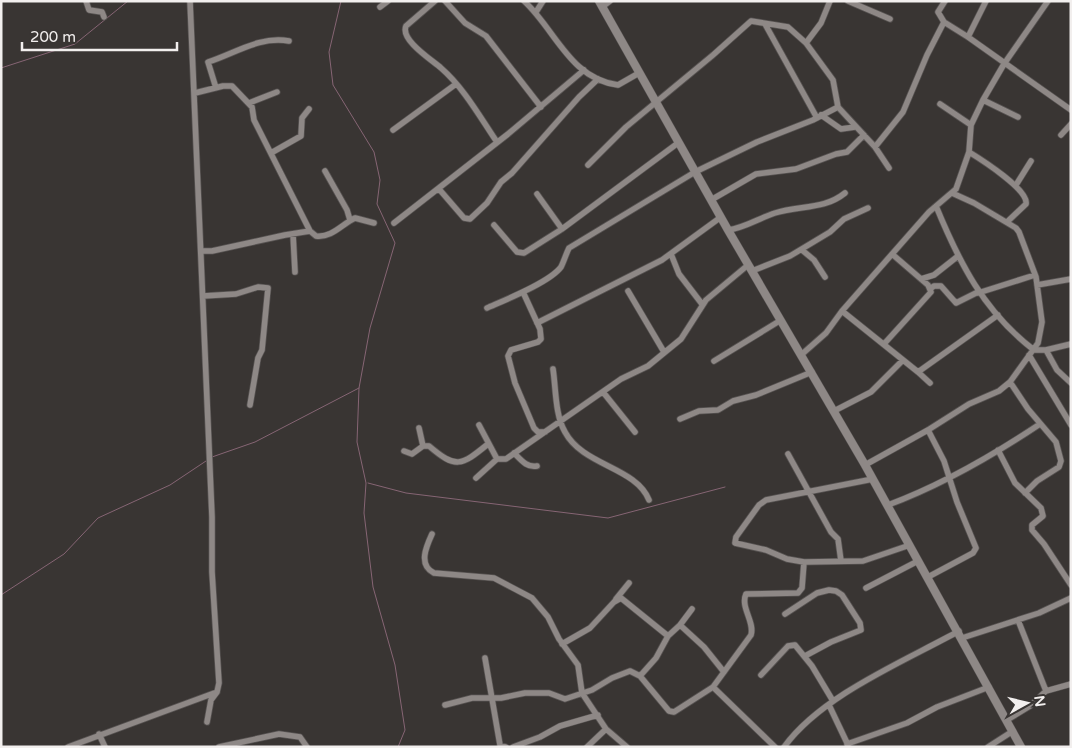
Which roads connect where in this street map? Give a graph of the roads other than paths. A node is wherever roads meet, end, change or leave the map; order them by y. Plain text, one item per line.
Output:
1 (86, 1) edge
2 (190, 1) edge
3 (388, 1) edge
4 (435, 1) edge
5 (445, 1) edge
6 (524, 1) edge
7 (543, 1) edge
8 (610, 1) edge
9 (830, 1) edge
10 (848, 1) edge
11 (945, 1) edge
12 (986, 1) edge
13 (1048, 1) edge
14 (601, 4) edge
15 (380, 7) dead end
16 (536, 12) junction
17 (104, 17) dead end
18 (890, 19) dead end
19 (944, 22) junction
20 (765, 24) junction
21 (968, 37) junction
22 (289, 41) dead end
23 (806, 43) junction
24 (1004, 64) junction
25 (584, 70) junction
26 (639, 73) junction
27 (598, 79) junction
28 (456, 84) junction
29 (216, 88) junction
30 (277, 92) dead end
31 (195, 93) junction
32 (983, 100) junction
33 (655, 101) junction
34 (249, 103) junction
35 (940, 104) dead end
36 (541, 107) junction
37 (838, 107) junction
38 (1070, 108) edge
39 (309, 109) dead end
40 (819, 116) junction
41 (1018, 117) dead end
42 (1071, 124) edge
43 (971, 125) junction
44 (855, 127) junction
45 (393, 130) dead end
46 (864, 135) junction
47 (1061, 135) dead end
48 (497, 142) junction
49 (678, 143) junction
50 (875, 147) junction
51 (969, 152) junction
52 (271, 153) junction
53 (1031, 161) dead end
54 (588, 165) dead end
55 (889, 168) dead end
56 (325, 170) dead end
57 (695, 172) junction
58 (1016, 186) junction
59 (439, 189) junction
60 (845, 192) dead end
61 (952, 193) junction
62 (537, 194) dead end
63 (711, 200) junction
64 (936, 206) junction
65 (868, 208) dead end
66 (721, 217) junction
67 (350, 220) junction
68 (1007, 222) junction
69 (374, 223) dead end
70 (394, 223) dead end
71 (494, 225) dead end
72 (562, 229) junction
73 (728, 230) junction
74 (310, 231) junction
75 (293, 234) junction
76 (802, 250) junction
77 (201, 251) junction
78 (671, 254) junction
79 (892, 254) junction
80 (958, 256) junction
81 (750, 268) junction
82 (294, 272) dead end
83 (934, 275) junction
84 (1035, 275) junction
85 (825, 277) dead end
86 (921, 279) junction
87 (1071, 279) edge
88 (1036, 285) junction
89 (929, 287) junction
90 (523, 292) junction
91 (628, 292) dead end
92 (978, 292) junction
93 (203, 296) junction
94 (702, 304) junction
95 (487, 308) dead end
96 (842, 311) junction
97 (998, 315) junction
98 (781, 320) junction
99 (537, 323) junction
100 (884, 344) junction
101 (1071, 344) edge
102 (1034, 350) junction
103 (1046, 350) junction
104 (664, 352) junction
105 (801, 355) junction
106 (1029, 356) junction
107 (903, 360) junction
108 (714, 361) dead end
109 (553, 368) dead end
110 (812, 372) junction
111 (918, 372) junction
112 (1010, 382) junction
113 (930, 383) dead end
114 (1071, 383) edge
115 (603, 392) junction
116 (250, 405) dead end
117 (834, 411) junction
118 (680, 419) dead end
119 (560, 422) junction
120 (1040, 424) junction
121 (479, 425) dead end
122 (1071, 425) edge
123 (419, 428) dead end
124 (928, 430) junction
125 (545, 432) junction
126 (635, 432) dead end
127 (488, 444) junction
128 (423, 446) junction
129 (998, 450) junction
130 (404, 451) dead end
131 (514, 453) junction
132 (788, 454) dead end
133 (497, 460) junction
134 (865, 465) junction
135 (537, 466) dead end
136 (948, 477) junction
137 (476, 478) dead end
138 (873, 479) junction
139 (809, 492) junction
140 (1025, 493) junction
141 (650, 500) dead end
142 (888, 505) junction
143 (432, 534) dead end
144 (910, 545) junction
145 (918, 560) junction
146 (841, 561) junction
147 (804, 562) junction
148 (928, 577) junction
149 (629, 583) dead end
150 (1071, 585) edge
151 (866, 588) dead end
152 (798, 593) junction
153 (1071, 598) edge
154 (616, 599) junction
155 (804, 602) junction
156 (692, 609) dead end
157 (785, 614) dead end
158 (1018, 620) junction
159 (680, 625) junction
160 (960, 634) junction
161 (668, 636) junction
162 (562, 644) junction
163 (805, 656) junction
164 (485, 658) dead end
165 (724, 672) junction
166 (761, 675) dead end
167 (640, 676) junction
168 (1071, 684) edge
169 (989, 686) junction
170 (713, 687) junction
171 (217, 692) junction
172 (1046, 692) junction
173 (582, 693) junction
174 (493, 698) junction
175 (831, 703) junction
176 (445, 705) dead end
177 (598, 715) junction
178 (1007, 720) junction
179 (207, 722) dead end
180 (606, 729) junction
181 (1013, 731) junction
182 (99, 734) junction
183 (848, 745) edge
184 (68, 747) edge
185 (105, 747) edge
186 (219, 747) edge
187 (307, 747) edge
188 (506, 747) edge
189 (513, 747) edge
190 (587, 747) edge
191 (627, 747) edge
192 (775, 747) edge
193 (784, 747) edge
194 (988, 747) edge
195 (1021, 747) edge

1 - 17 street
2 - 31 street
3 - 15 street
4 - 28 street
5 - 36 street
6 - 16 street
7 - 16 street
8 - 14 street
9 - 23 street
10 - 18 street
11 - 19 street
12 - 21 street
13 - 24 street
14 - 26 main road
16 - 25 street
19 - 21 street
19 - 50 street
20 - 23 street
20 - 33 street
20 - 40 street
21 - 24 street
22 - 29 street
23 - 37 street
24 - 32 street
24 - 38 street
25 - 27 street
25 - 36 street
26 - 27 street
26 - 33 main road
27 - 59 street
28 - 45 street
28 - 48 street
29 - 31 street
29 - 34 street
30 - 34 street
31 - 77 street
32 - 41 street
32 - 43 street
33 - 49 main road
33 - 54 street
34 - 52 street
35 - 43 street
36 - 48 street
37 - 40 street
37 - 44 street
39 - 52 street
40 - 44 street
40 - 57 street
42 - 47 street
43 - 51 street
44 - 46 street
46 - 50 street
46 - 63 street
48 - 59 street
49 - 57 main road
49 - 72 street
50 - 55 street
51 - 58 street
51 - 61 street
52 - 74 street
53 - 58 street
56 - 67 street
57 - 63 main road
57 - 90 street
58 - 68 street
59 - 70 street
60 - 73 street
61 - 64 street
61 - 68 street
62 - 72 street
63 - 66 main road
64 - 79 street
64 - 80 street
65 - 76 street
66 - 73 main road
66 - 78 street
67 - 69 street
67 - 74 street
68 - 84 street
71 - 72 street
73 - 81 main road
74 - 75 street
75 - 77 street
75 - 82 street
76 - 81 street
76 - 85 street
77 - 93 street
78 - 94 street
78 - 99 street
79 - 86 street
79 - 96 street
80 - 83 street
80 - 92 street
81 - 94 street
81 - 98 main road
83 - 86 street
83 - 89 street
84 - 88 street
84 - 92 street
86 - 89 street
87 - 88 street
88 - 102 street
89 - 92 street
89 - 100 street
90 - 95 street
90 - 99 street
91 - 104 street
92 - 97 street
93 - 116 street
93 - 171 street
94 - 104 street
96 - 100 street
96 - 105 street
97 - 102 street
97 - 111 street
98 - 105 main road
98 - 108 street
99 - 125 street
100 - 107 street
101 - 103 street
102 - 103 street
102 - 106 street
103 - 114 street
104 - 115 street
105 - 110 main road
106 - 112 street
106 - 122 street
107 - 111 street
107 - 117 street
109 - 119 street
110 - 117 main road
110 - 118 street
111 - 113 street
112 - 120 street
112 - 124 street
115 - 119 street
115 - 126 street
117 - 134 main road
119 - 125 street
119 - 141 street
120 - 129 street
120 - 140 street
121 - 127 street
123 - 128 street
124 - 134 street
124 - 136 street
125 - 131 street
127 - 128 street
127 - 133 street
128 - 130 street
129 - 136 street
129 - 140 street
131 - 133 street
131 - 135 street
132 - 139 street
133 - 137 street
134 - 138 main road
136 - 142 street
136 - 148 street
138 - 139 street
138 - 142 main road
139 - 146 street
139 - 147 street
140 - 150 street
142 - 144 main road
143 - 162 street
144 - 145 main road
144 - 146 street
145 - 148 main road
145 - 151 street
146 - 147 street
147 - 152 street
148 - 160 main road
149 - 154 street
152 - 155 street
152 - 165 street
153 - 158 street
154 - 161 street
154 - 162 street
155 - 157 street
155 - 163 street
156 - 159 street
158 - 160 street
158 - 172 street
159 - 161 street
159 - 165 street
160 - 169 main road
160 - 175 street
161 - 167 street
162 - 173 street
163 - 166 street
163 - 175 street
164 - 174 street
165 - 170 street
167 - 170 street
167 - 173 street
168 - 172 street
169 - 178 main road
169 - 183 street
170 - 192 street
171 - 179 street
171 - 182 street
172 - 178 street
173 - 174 street
173 - 177 street
174 - 176 street
174 - 188 street
175 - 183 street
175 - 193 street
177 - 180 street
177 - 189 street
178 - 181 main road
180 - 190 street
180 - 191 street
181 - 194 street
181 - 195 main road
182 - 184 street
182 - 185 street
186 - 187 street

